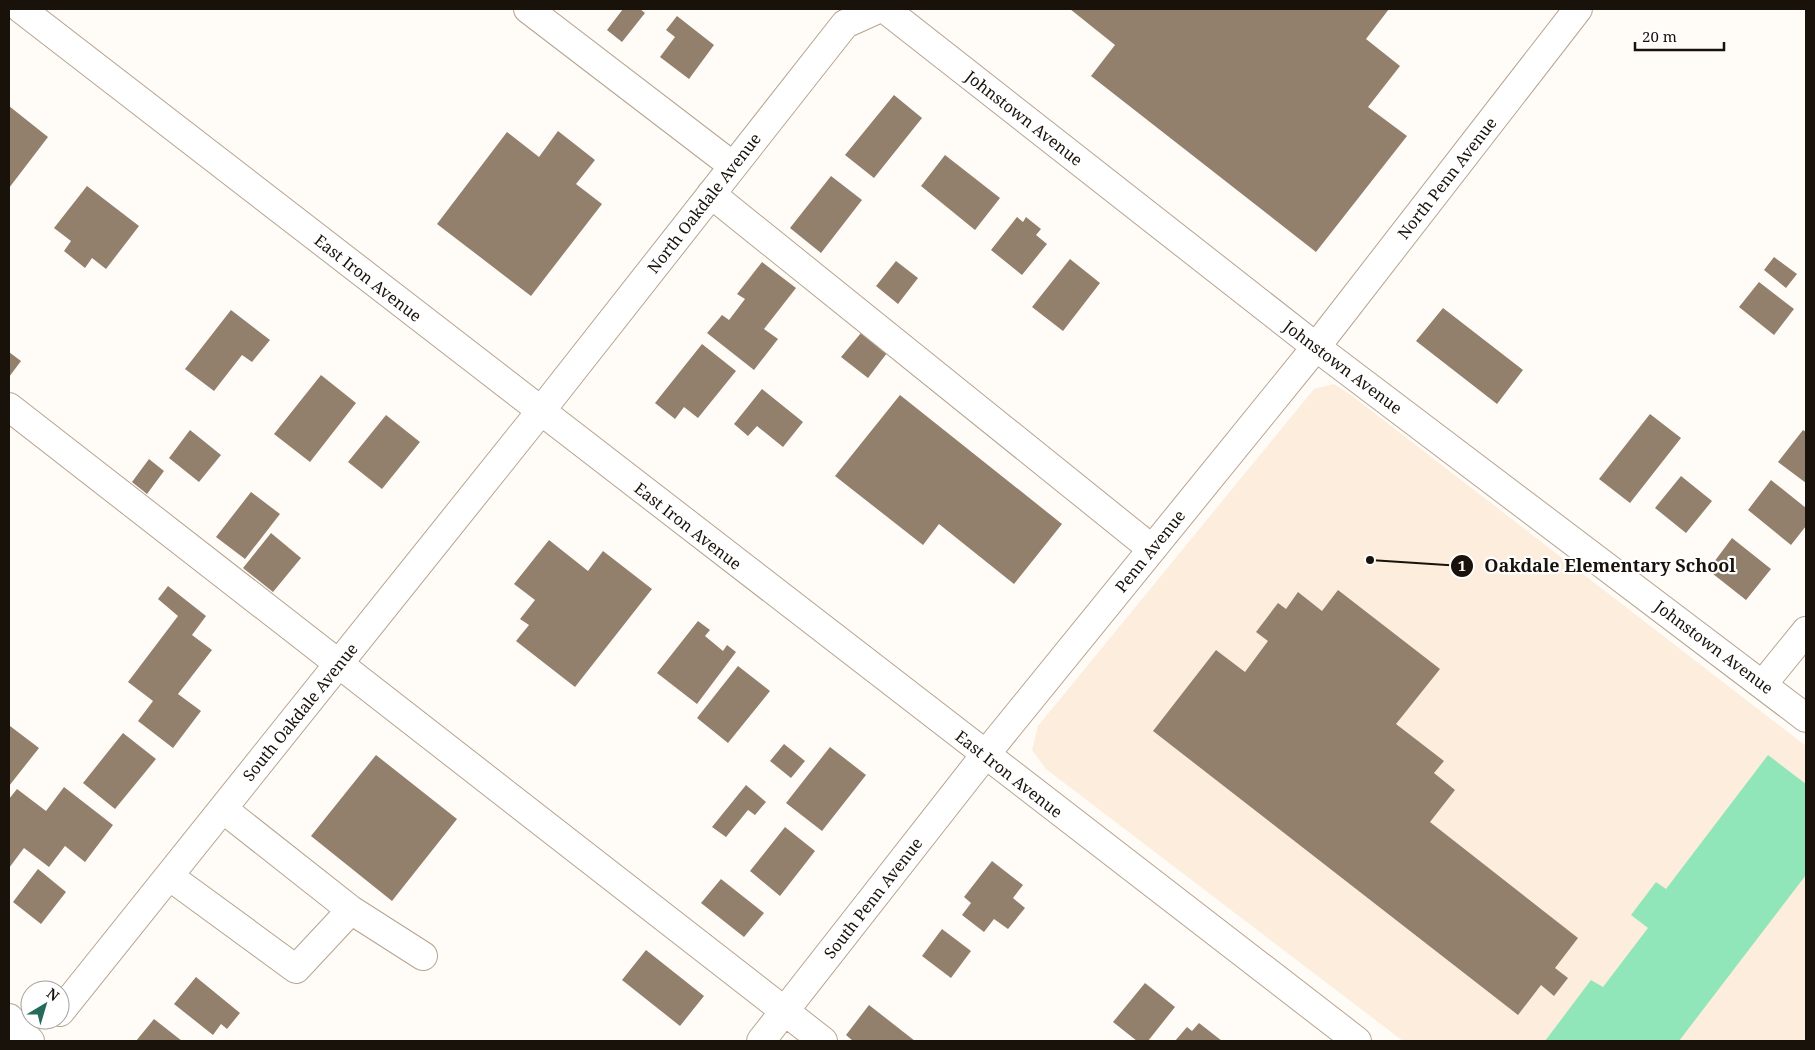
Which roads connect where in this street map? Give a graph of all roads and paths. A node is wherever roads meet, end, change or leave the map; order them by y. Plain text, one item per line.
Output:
1 (21, 9) edge
2 (528, 9) edge
3 (878, 9) edge
4 (885, 9) edge
5 (1578, 9) edge
6 (733, 166) junction
7 (711, 194) junction
8 (1316, 347) junction
9 (9, 407) edge
10 (540, 412) junction
11 (1152, 549) junction
12 (1806, 631) edge
13 (338, 664) junction
14 (1763, 684) junction
15 (1806, 718) edge
16 (985, 755) junction
17 (223, 809) junction
18 (169, 876) junction
19 (351, 910) junction
20 (423, 956) dead end
21 (70, 1000) edge
22 (784, 1011) junction
23 (9, 1018) edge
24 (46, 1030) edge
25 (30, 1041) edge
26 (37, 1041) edge
27 (761, 1041) edge
28 (824, 1041) edge
29 (1357, 1041) edge

1 - 10 street, East Iron Avenue
2 - 6 street
3 - 6 street, North Oakdale Avenue
4 - 8 street, Johnstown Avenue
5 - 8 street, North Penn Avenue
6 - 7 street, North Oakdale Avenue
7 - 10 street, North Oakdale Avenue
7 - 11 street
8 - 11 street, Penn Avenue
8 - 14 street, Johnstown Avenue
9 - 13 street
10 - 13 street, South Oakdale Avenue
10 - 16 street, East Iron Avenue
11 - 16 street, Penn Avenue
12 - 14 street
13 - 17 street, South Oakdale Avenue
13 - 22 street
14 - 15 street, Johnstown Avenue
16 - 22 street, South Penn Avenue
16 - 29 street, East Iron Avenue
17 - 18 street, South Oakdale Avenue
17 - 19 street
18 - 19 street
18 - 21 street, South Oakdale Avenue
19 - 20 street
22 - 27 street, South Penn Avenue
22 - 28 street
23 - 25 street
24 - 26 street

